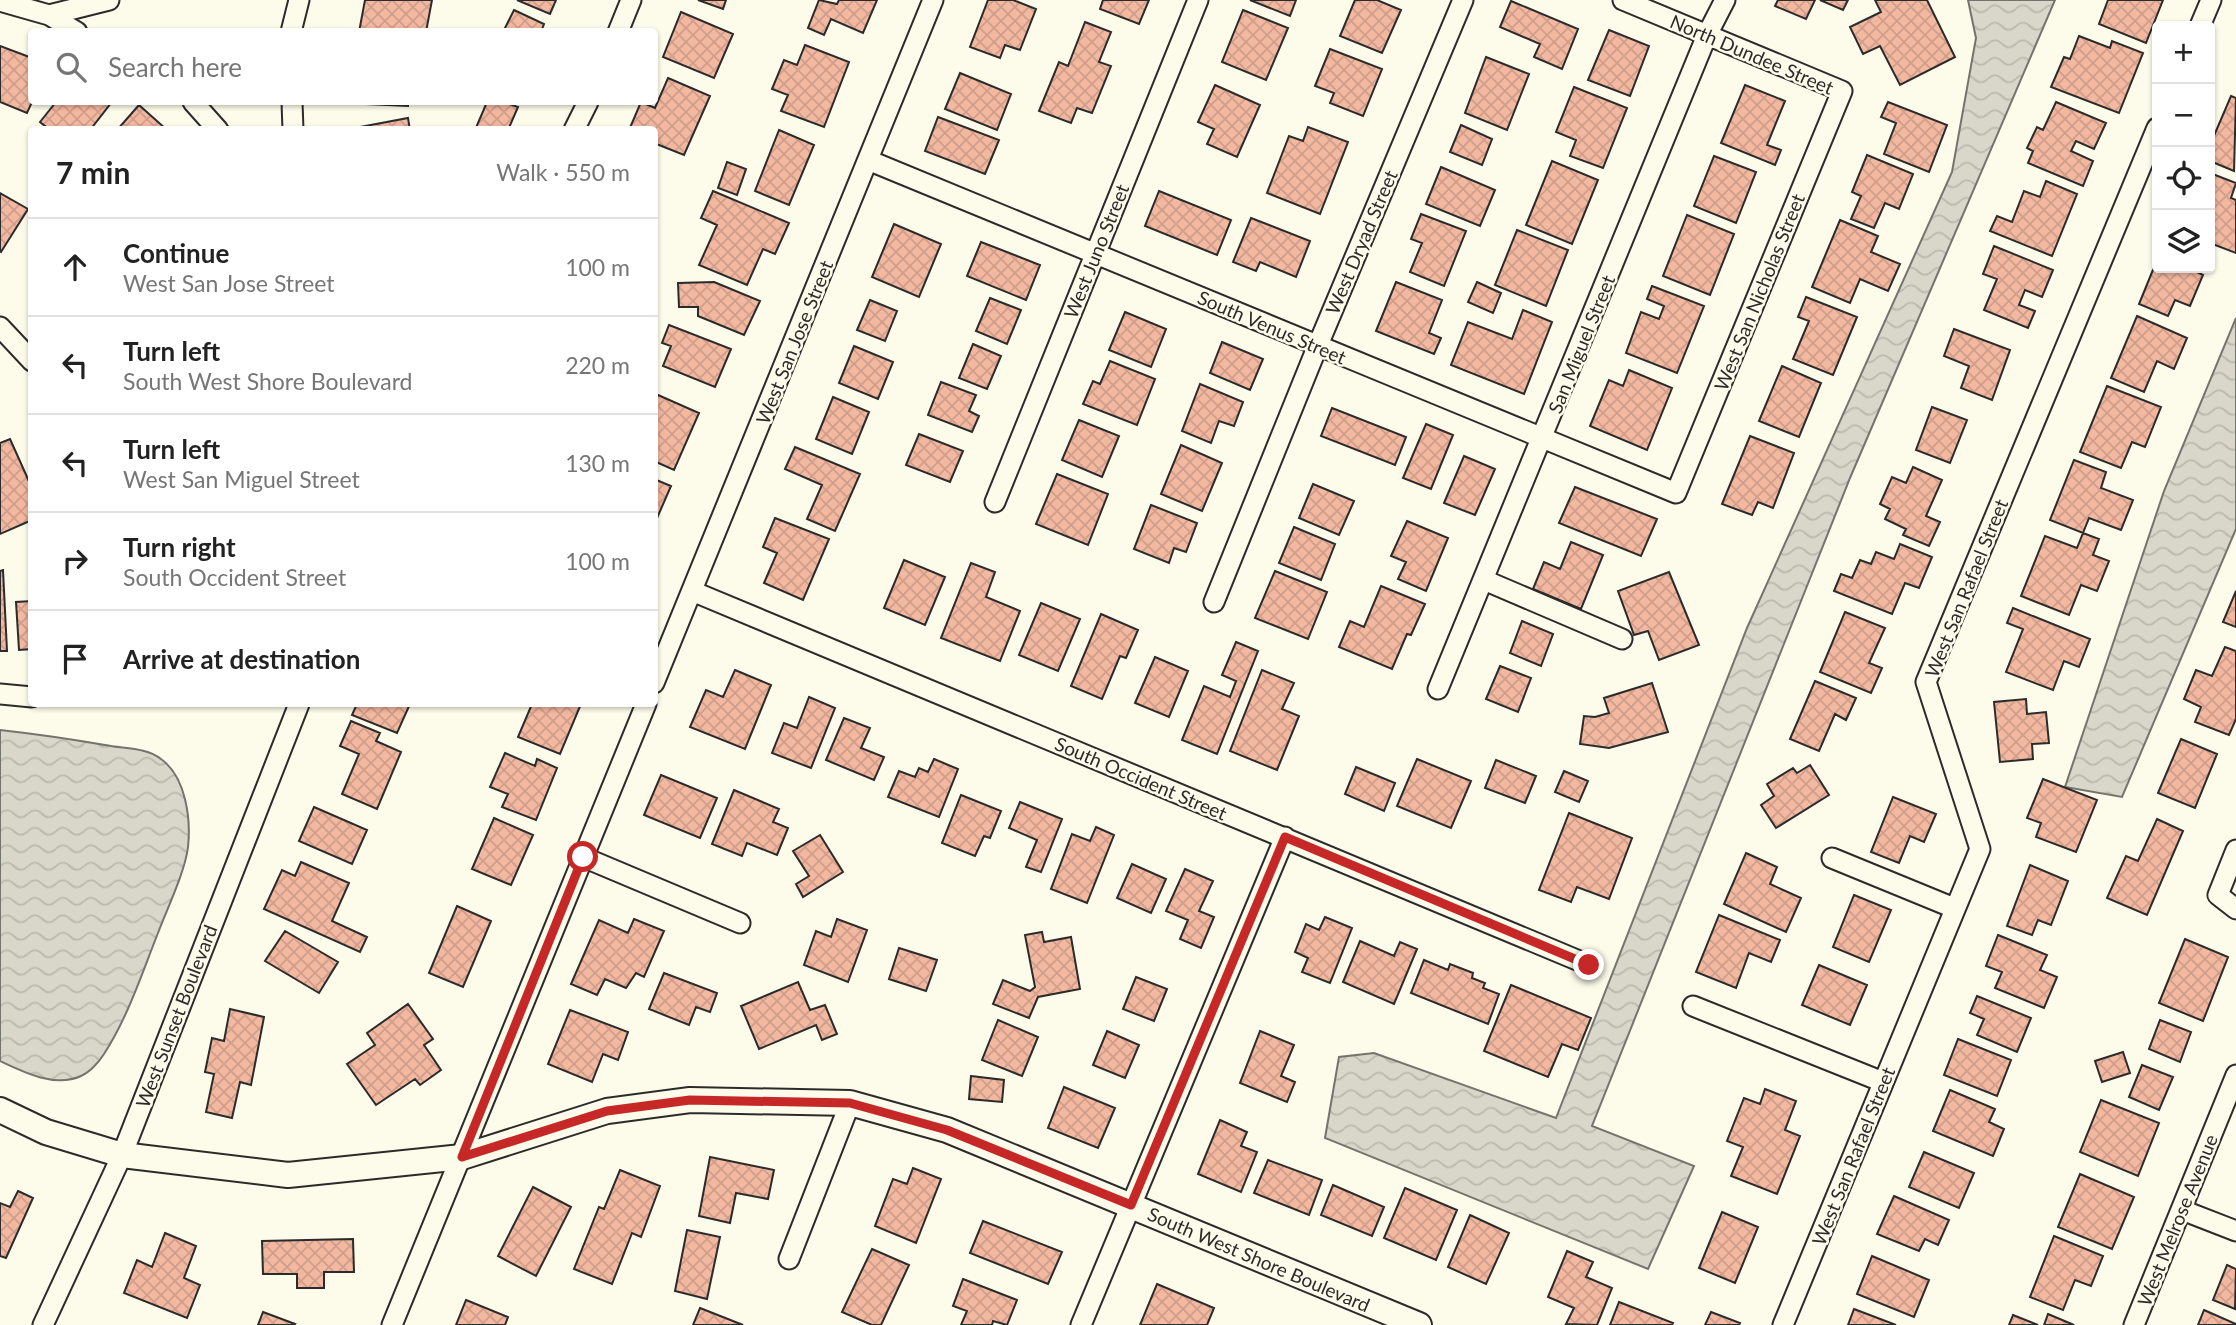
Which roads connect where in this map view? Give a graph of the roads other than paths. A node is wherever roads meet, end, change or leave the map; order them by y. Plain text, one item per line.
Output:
1 (109, 0) edge
2 (299, 0) edge
3 (631, 0) edge
4 (933, 0) edge
5 (1198, 0) edge
6 (1463, 0) edge
7 (1623, 0) edge
8 (1725, 0) edge
9 (2211, 0) edge
10 (0, 1) edge
11 (49, 15) junction
12 (2202, 21) edge
13 (70, 28) edge
14 (292, 28) edge
15 (620, 28) edge
16 (1707, 35) junction
17 (1842, 91) joint
18 (196, 105) edge
19 (292, 105) edge
20 (587, 105) edge
21 (214, 126) edge
22 (293, 126) edge
23 (577, 126) edge
24 (2152, 140) edge
25 (868, 160) junction
26 (1096, 253) junction
27 (0, 327) edge
28 (1318, 345) junction
29 (28, 357) edge
30 (1542, 439) junction
31 (1676, 493) joint
32 (995, 502) dead end
33 (1484, 580) junction
34 (692, 591) junction
35 (1214, 602) dead end
36 (1622, 639) dead end
37 (658, 673) edge
38 (1438, 690) dead end
39 (0, 694) edge
40 (28, 697) edge
41 (298, 707) edge
42 (645, 707) edge
43 (1285, 837) junction
44 (2236, 850) edge
45 (583, 857) junction
46 (1832, 858) dead end
47 (1954, 908) junction
48 (2236, 909) edge
49 (740, 923) dead end
50 (1589, 965) dead end
51 (1693, 1006) dead end
52 (2236, 1076) edge
53 (1883, 1082) junction
54 (850, 1103) junction
55 (0, 1110) edge
56 (122, 1155) junction
57 (462, 1157) junction
58 (1131, 1205) junction
59 (2182, 1210) junction
60 (2236, 1231) edge
61 (789, 1259) dead end
62 (43, 1325) edge
63 (392, 1325) edge
64 (1081, 1325) edge
65 (1419, 1325) edge
66 (1783, 1325) edge
67 (2134, 1325) edge

1 - 11 street
2 - 14 street
3 - 15 street
4 - 25 street, West San Jose Street
5 - 26 street, West Juno Street
6 - 28 street, West Dryad Street
7 - 16 street, North Dundee Street
8 - 16 street, San Miguel Street
9 - 12 street
10 - 11 street
11 - 13 street
16 - 17 street, North Dundee Street
16 - 30 street, San Miguel Street
17 - 31 street, West San Nicholas Street
18 - 21 street
19 - 22 street
20 - 23 street
24 - 47 street, West San Rafael Street
25 - 26 street, South Venus Street
25 - 34 street, West San Jose Street
26 - 28 street, South Venus Street
26 - 32 street, West Juno Street
27 - 29 street
28 - 30 street, South Venus Street
28 - 35 street, West Dryad Street
30 - 31 street, South Venus Street
30 - 33 street, San Miguel Street
33 - 36 street
33 - 38 street, San Miguel Street
34 - 37 street, West San Jose Street
34 - 43 street, South Occident Street
39 - 40 street
41 - 56 street, West Sunset Boulevard
42 - 45 street
43 - 50 street, South Occident Street
43 - 58 street
44 - 48 street
45 - 49 street
45 - 57 street
46 - 47 street
47 - 53 street, West San Rafael Street
51 - 53 street
52 - 59 street, West Melrose Avenue
53 - 66 street, West San Rafael Street
54 - 57 street, South West Shore Boulevard
54 - 58 street, South West Shore Boulevard
54 - 61 street
55 - 56 street, South West Shore Boulevard
56 - 57 street, South West Shore Boulevard
56 - 62 street, West Sunset Boulevard
57 - 63 street
58 - 64 street
58 - 65 street, South West Shore Boulevard
59 - 60 street
59 - 67 street, West Melrose Avenue

